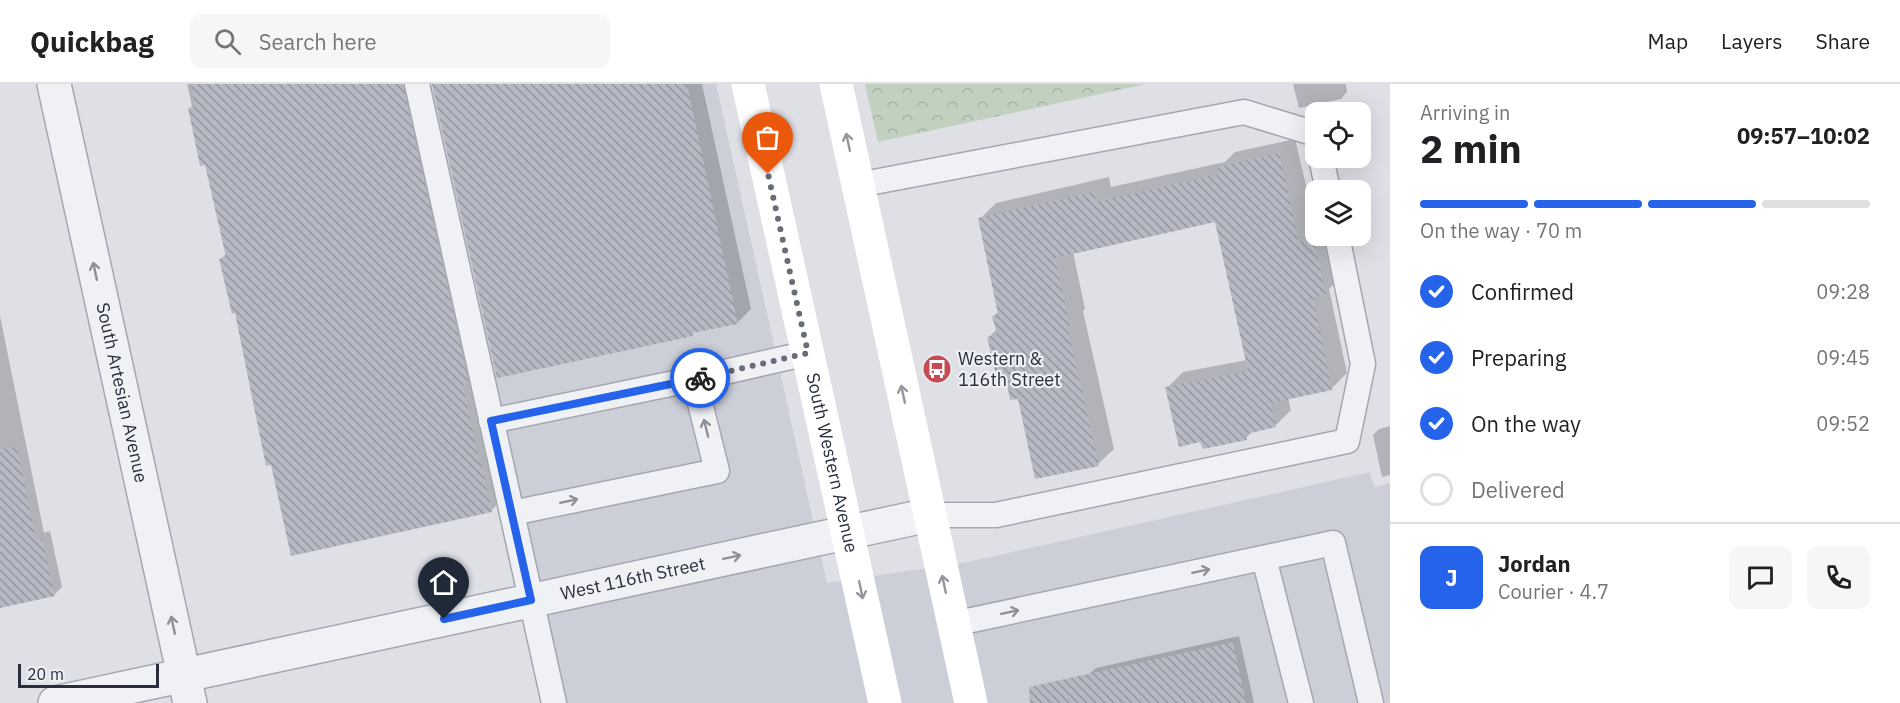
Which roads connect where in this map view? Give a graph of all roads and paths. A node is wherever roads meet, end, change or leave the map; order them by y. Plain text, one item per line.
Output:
1 (54, 84) edge
2 (417, 84) edge
3 (748, 84) edge
4 (836, 84) edge
5 (1305, 131) edge
6 (858, 185) junction
7 (1339, 246) edge
8 (808, 353) junction
9 (694, 379) junction
10 (491, 421) junction
11 (512, 513) junction
12 (929, 515) junction
13 (848, 532) junction
14 (1264, 558) junction
15 (531, 600) junction
16 (953, 624) junction
17 (187, 689) edge
18 (55, 703) edge
19 (554, 703) edge
20 (885, 703) edge
21 (971, 703) edge
22 (1300, 703) edge
23 (1371, 703) edge

17 -> 1 street, South Artesian Avenue
2 - 10 lane
3 - 8 main road, South Western Avenue
6 -> 4 main road
5 - 6 lane
12 -> 6 main road
7 - 12 lane
8 - 9 lane
8 - 13 main road, South Western Avenue
9 - 10 lane
11 -> 9 lane
10 - 11 lane
11 - 15 lane
12 - 13 street, West 116th Street
16 -> 12 main road
15 -> 13 street, West 116th Street
13 -> 20 main road, South Western Avenue
16 -> 14 lane
14 - 22 lane
14 - 23 lane
15 - 17 street, West 116th Street
15 - 19 lane
16 - 21 main road
17 - 18 street, West 116th Street

